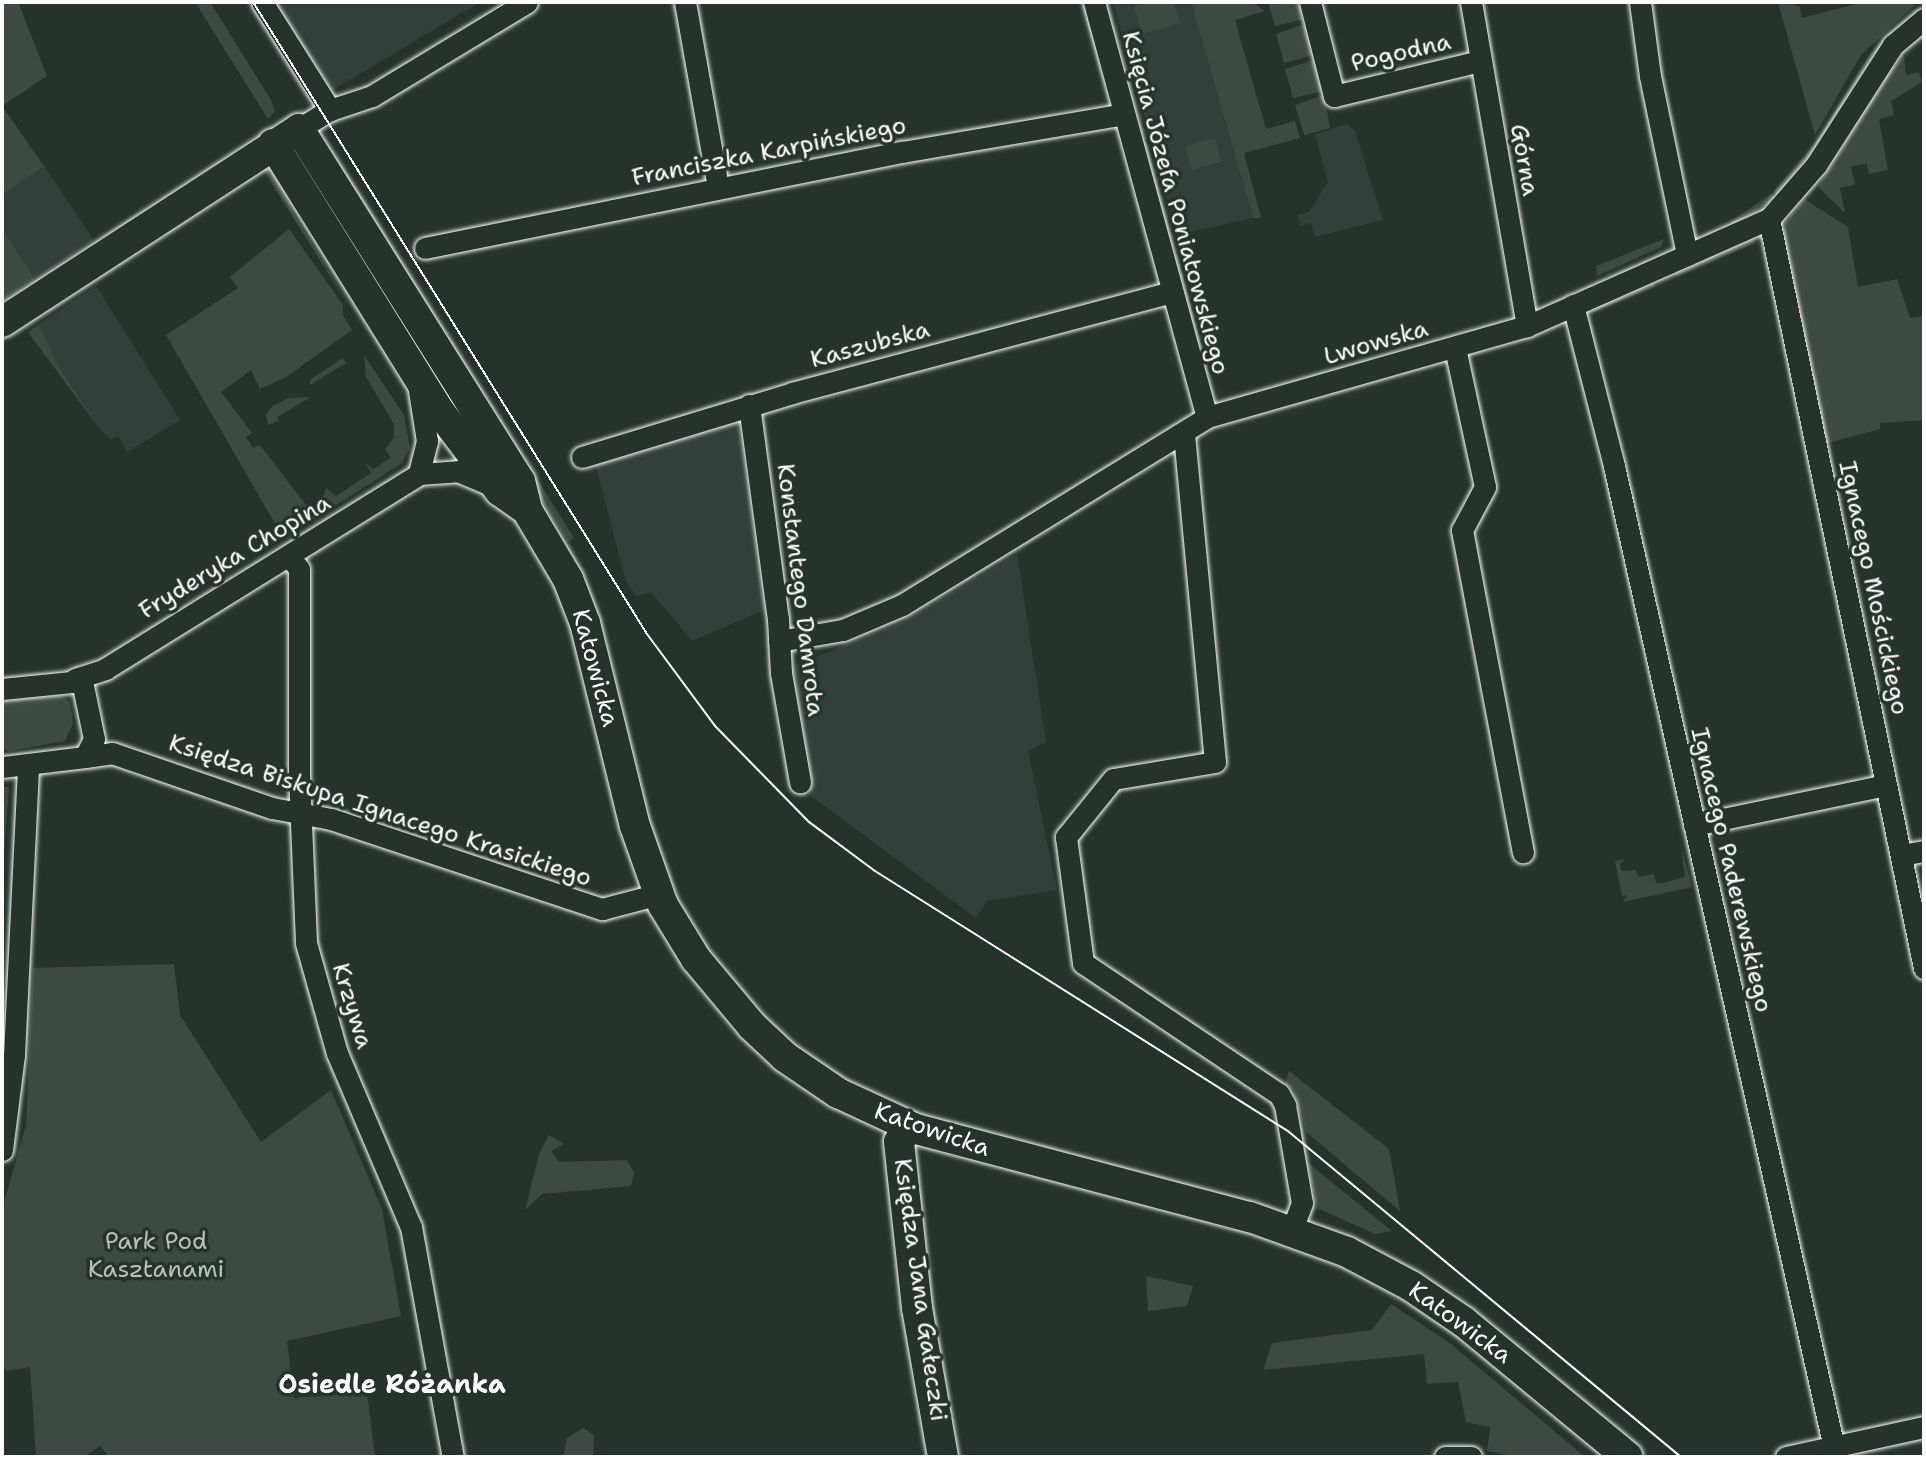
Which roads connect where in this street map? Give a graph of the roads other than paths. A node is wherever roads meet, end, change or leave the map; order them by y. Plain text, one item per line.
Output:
1 (262, 2) edge
2 (527, 2) edge
3 (685, 2) edge
4 (1094, 2) edge
5 (1310, 2) edge
6 (1471, 2) edge
7 (1640, 2) edge
8 (1924, 19) edge
9 (1480, 61) junction
10 (330, 110) junction
11 (1124, 114) junction
12 (299, 129) junction
13 (273, 144) junction
14 (719, 188) junction
15 (1769, 219) junction
16 (425, 248) dead end
17 (1687, 256) junction
18 (1172, 292) junction
19 (1573, 305) junction
20 (2, 322) edge
21 (1527, 326) junction
22 (1455, 348) junction
23 (416, 374) junction
24 (749, 405) junction
25 (1207, 417) junction
26 (1184, 434) junction
27 (582, 457) dead end
28 (419, 474) junction
29 (500, 491) junction
30 (527, 510) junction
31 (290, 556) junction
32 (779, 641) junction
33 (75, 679) junction
34 (2, 689) edge
35 (85, 757) junction
36 (28, 764) junction
37 (2, 767) edge
38 (800, 782) dead end
39 (1886, 785) junction
40 (302, 812) junction
41 (1695, 825) junction
42 (1924, 851) edge
43 (1523, 852) dead end
44 (1901, 855) junction
45 (659, 894) junction
46 (1924, 968) edge
47 (908, 1126) junction
48 (4, 1128) edge
49 (2, 1150) edge
50 (1292, 1229) junction
51 (1924, 1427) edge
52 (1835, 1452) edge
53 (453, 1457) edge
54 (943, 1457) edge
55 (1445, 1457) edge
56 (1471, 1457) edge
57 (1628, 1457) edge
58 (1786, 1457) edge

1 - 10 street
2 - 10 street
3 - 14 street
4 - 11 street, Księcia Józefa Poniatowskiego
5 - 9 street, Pogodna
6 - 9 street, Górna
7 - 17 street
8 - 15 street, Lwowska
9 - 21 street, Górna
10 - 12 street
11 - 14 street, Franciszka Karpińskiego
11 - 18 street, Księcia Józefa Poniatowskiego
12 - 13 street
12 - 30 street, Katowicka
13 - 20 street
13 - 23 street, Katowicka
14 - 16 street, Franciszka Karpińskiego
15 - 17 street, Lwowska
15 - 39 street, Ignacego Mościckiego
17 - 19 street, Lwowska
18 - 24 street, Kaszubska
18 - 25 street, Księcia Józefa Poniatowskiego
19 - 21 street, Lwowska
19 - 41 street, Ignacego Paderewskiego
21 - 22 street, Lwowska
22 - 25 street, Lwowska
22 - 43 street
23 - 28 street
23 - 29 street, Katowicka
24 - 27 street, Kaszubska
24 - 32 street, Konstantego Damrota
25 - 26 street, Lwowska
26 - 32 street, Lwowska
26 - 50 street
28 - 29 street
28 - 31 street, Fryderyka Chopina
29 - 30 street, Katowicka
30 - 45 street, Katowicka
31 - 33 street, Fryderyka Chopina
31 - 40 street, Krzywa
32 - 38 street, Konstantego Damrota
33 - 34 street, Fryderyka Chopina
33 - 35 street
35 - 36 street, Księdza Biskupa Ignacego Krasickiego
35 - 40 street, Księdza Biskupa Ignacego Krasickiego
36 - 37 street, Księdza Biskupa Ignacego Krasickiego
36 - 48 street
39 - 41 street
39 - 44 street, Ignacego Mościckiego
40 - 45 street, Księdza Biskupa Ignacego Krasickiego
40 - 53 street, Krzywa
41 - 52 street, Ignacego Paderewskiego
42 - 44 street
44 - 46 street, Ignacego Mościckiego
45 - 47 street, Katowicka
47 - 50 street, Katowicka
47 - 54 street, Księdza Jana Gałeczki
48 - 49 street
50 - 57 street, Katowicka
51 - 52 street
52 - 58 street
55 - 56 street

